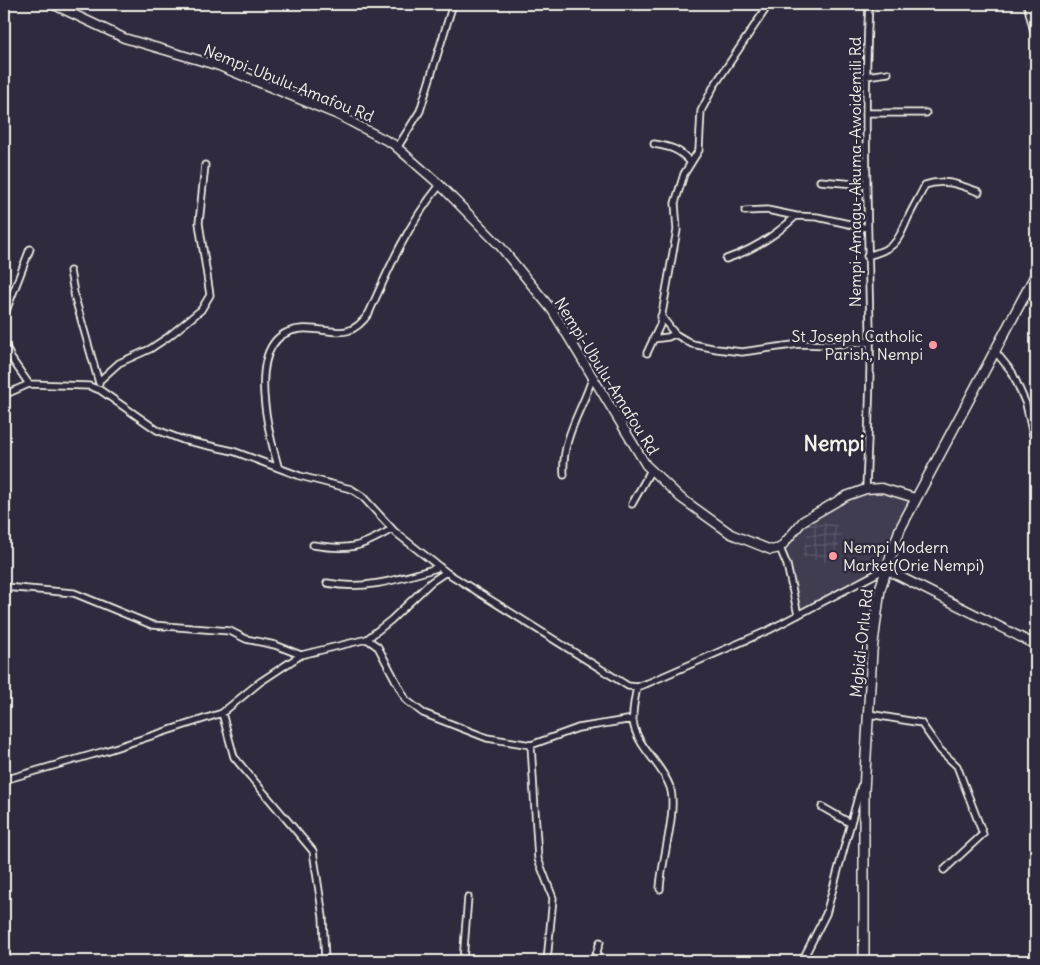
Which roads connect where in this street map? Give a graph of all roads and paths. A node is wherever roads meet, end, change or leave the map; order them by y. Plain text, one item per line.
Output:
1 (52, 4) edge
2 (453, 4) edge
3 (769, 4) edge
4 (869, 4) edge
5 (1027, 4) edge
6 (1036, 40) edge
7 (888, 73) dead end
8 (866, 76) junction
9 (866, 113) junction
10 (926, 113) dead end
11 (654, 144) dead end
12 (398, 148) junction
13 (691, 162) junction
14 (205, 165) dead end
15 (820, 181) dead end
16 (440, 185) junction
17 (867, 185) junction
18 (979, 192) dead end
19 (745, 211) dead end
20 (796, 216) junction
21 (867, 228) junction
22 (30, 249) dead end
23 (867, 256) junction
24 (726, 259) dead end
25 (70, 271) dead end
26 (1036, 274) edge
27 (4, 316) edge
28 (661, 316) junction
29 (675, 334) junction
30 (653, 339) junction
31 (870, 341) junction
32 (4, 342) edge
33 (994, 350) junction
34 (647, 353) dead end
35 (4, 355) edge
36 (11, 358) junction
37 (593, 376) junction
38 (99, 381) junction
39 (29, 384) junction
40 (100, 390) junction
41 (4, 395) edge
42 (1036, 449) edge
43 (278, 466) junction
44 (651, 470) junction
45 (564, 475) dead end
46 (866, 489) junction
47 (915, 498) junction
48 (632, 504) dead end
49 (392, 529) junction
50 (313, 545) dead end
51 (780, 548) junction
52 (440, 567) junction
53 (885, 569) junction
54 (446, 572) junction
55 (326, 583) dead end
56 (4, 587) edge
57 (798, 615) junction
58 (367, 638) junction
59 (1036, 645) edge
60 (301, 655) junction
61 (636, 687) junction
62 (222, 713) junction
63 (869, 714) junction
64 (633, 719) junction
65 (531, 745) junction
66 (866, 773) junction
67 (4, 780) edge
68 (822, 807) dead end
69 (850, 823) junction
70 (944, 870) dead end
71 (660, 889) dead end
72 (468, 897) dead end
73 (600, 942) dead end
74 (325, 961) edge
75 (463, 961) edge
76 (547, 961) edge
77 (594, 961) edge
78 (802, 961) edge
79 (864, 961) edge

1 - 12 street, Nempi-Ubulu-Amafou Rd
2 - 12 street
3 - 13 street
4 - 8 street, Nempi-Amagu-Akuma-Awoidemili Rd
5 - 6 street
7 - 8 street
8 - 9 street, Nempi-Amagu-Akuma-Awoidemili Rd
9 - 10 street
9 - 17 street, Nempi-Amagu-Akuma-Awoidemili Rd
11 - 13 street
12 - 16 street, Nempi-Ubulu-Amafou Rd
13 - 28 street
14 - 38 street
15 - 17 street
16 - 37 street, Nempi-Ubulu-Amafou Rd
16 - 43 street
17 - 21 street, Nempi-Amagu-Akuma-Awoidemili Rd
18 - 23 street
19 - 20 street
20 - 21 street
20 - 24 street
21 - 23 street, Nempi-Amagu-Akuma-Awoidemili Rd
22 - 27 street
23 - 31 street, Nempi-Amagu-Akuma-Awoidemili Rd
25 - 38 street
26 - 33 main road, Mgbidi-Orlu Rd
28 - 29 street
28 - 30 street
29 - 30 street
29 - 31 street
30 - 34 street
31 - 46 street, Nempi-Amagu-Akuma-Awoidemili Rd
32 - 36 street
33 - 42 street
33 - 47 main road, Mgbidi-Orlu Rd
35 - 36 street
36 - 39 street
37 - 44 street, Nempi-Ubulu-Amafou Rd
37 - 45 street
38 - 40 street
39 - 40 street
39 - 41 street
40 - 43 street
43 - 49 street
44 - 48 street
44 - 51 street, Nempi-Ubulu-Amafou Rd
46 - 47 street
46 - 51 street
47 - 53 main road, Mgbidi-Orlu Rd
49 - 50 street
49 - 52 street
51 - 57 street
52 - 54 street
52 - 55 street
53 - 57 street
53 - 59 street
53 - 63 main road, Mgbidi-Orlu Rd
54 - 58 street
54 - 61 street
56 - 60 street
57 - 61 street
58 - 60 street
58 - 65 street
60 - 62 street
61 - 64 street
62 - 67 street
62 - 74 street
63 - 66 main road, Mgbidi-Orlu Rd
63 - 70 street
64 - 65 street
64 - 71 street
65 - 76 street
66 - 69 street
66 - 79 main road, Mgbidi-Orlu Rd
68 - 69 street
69 - 78 street
72 - 75 street
73 - 77 street

